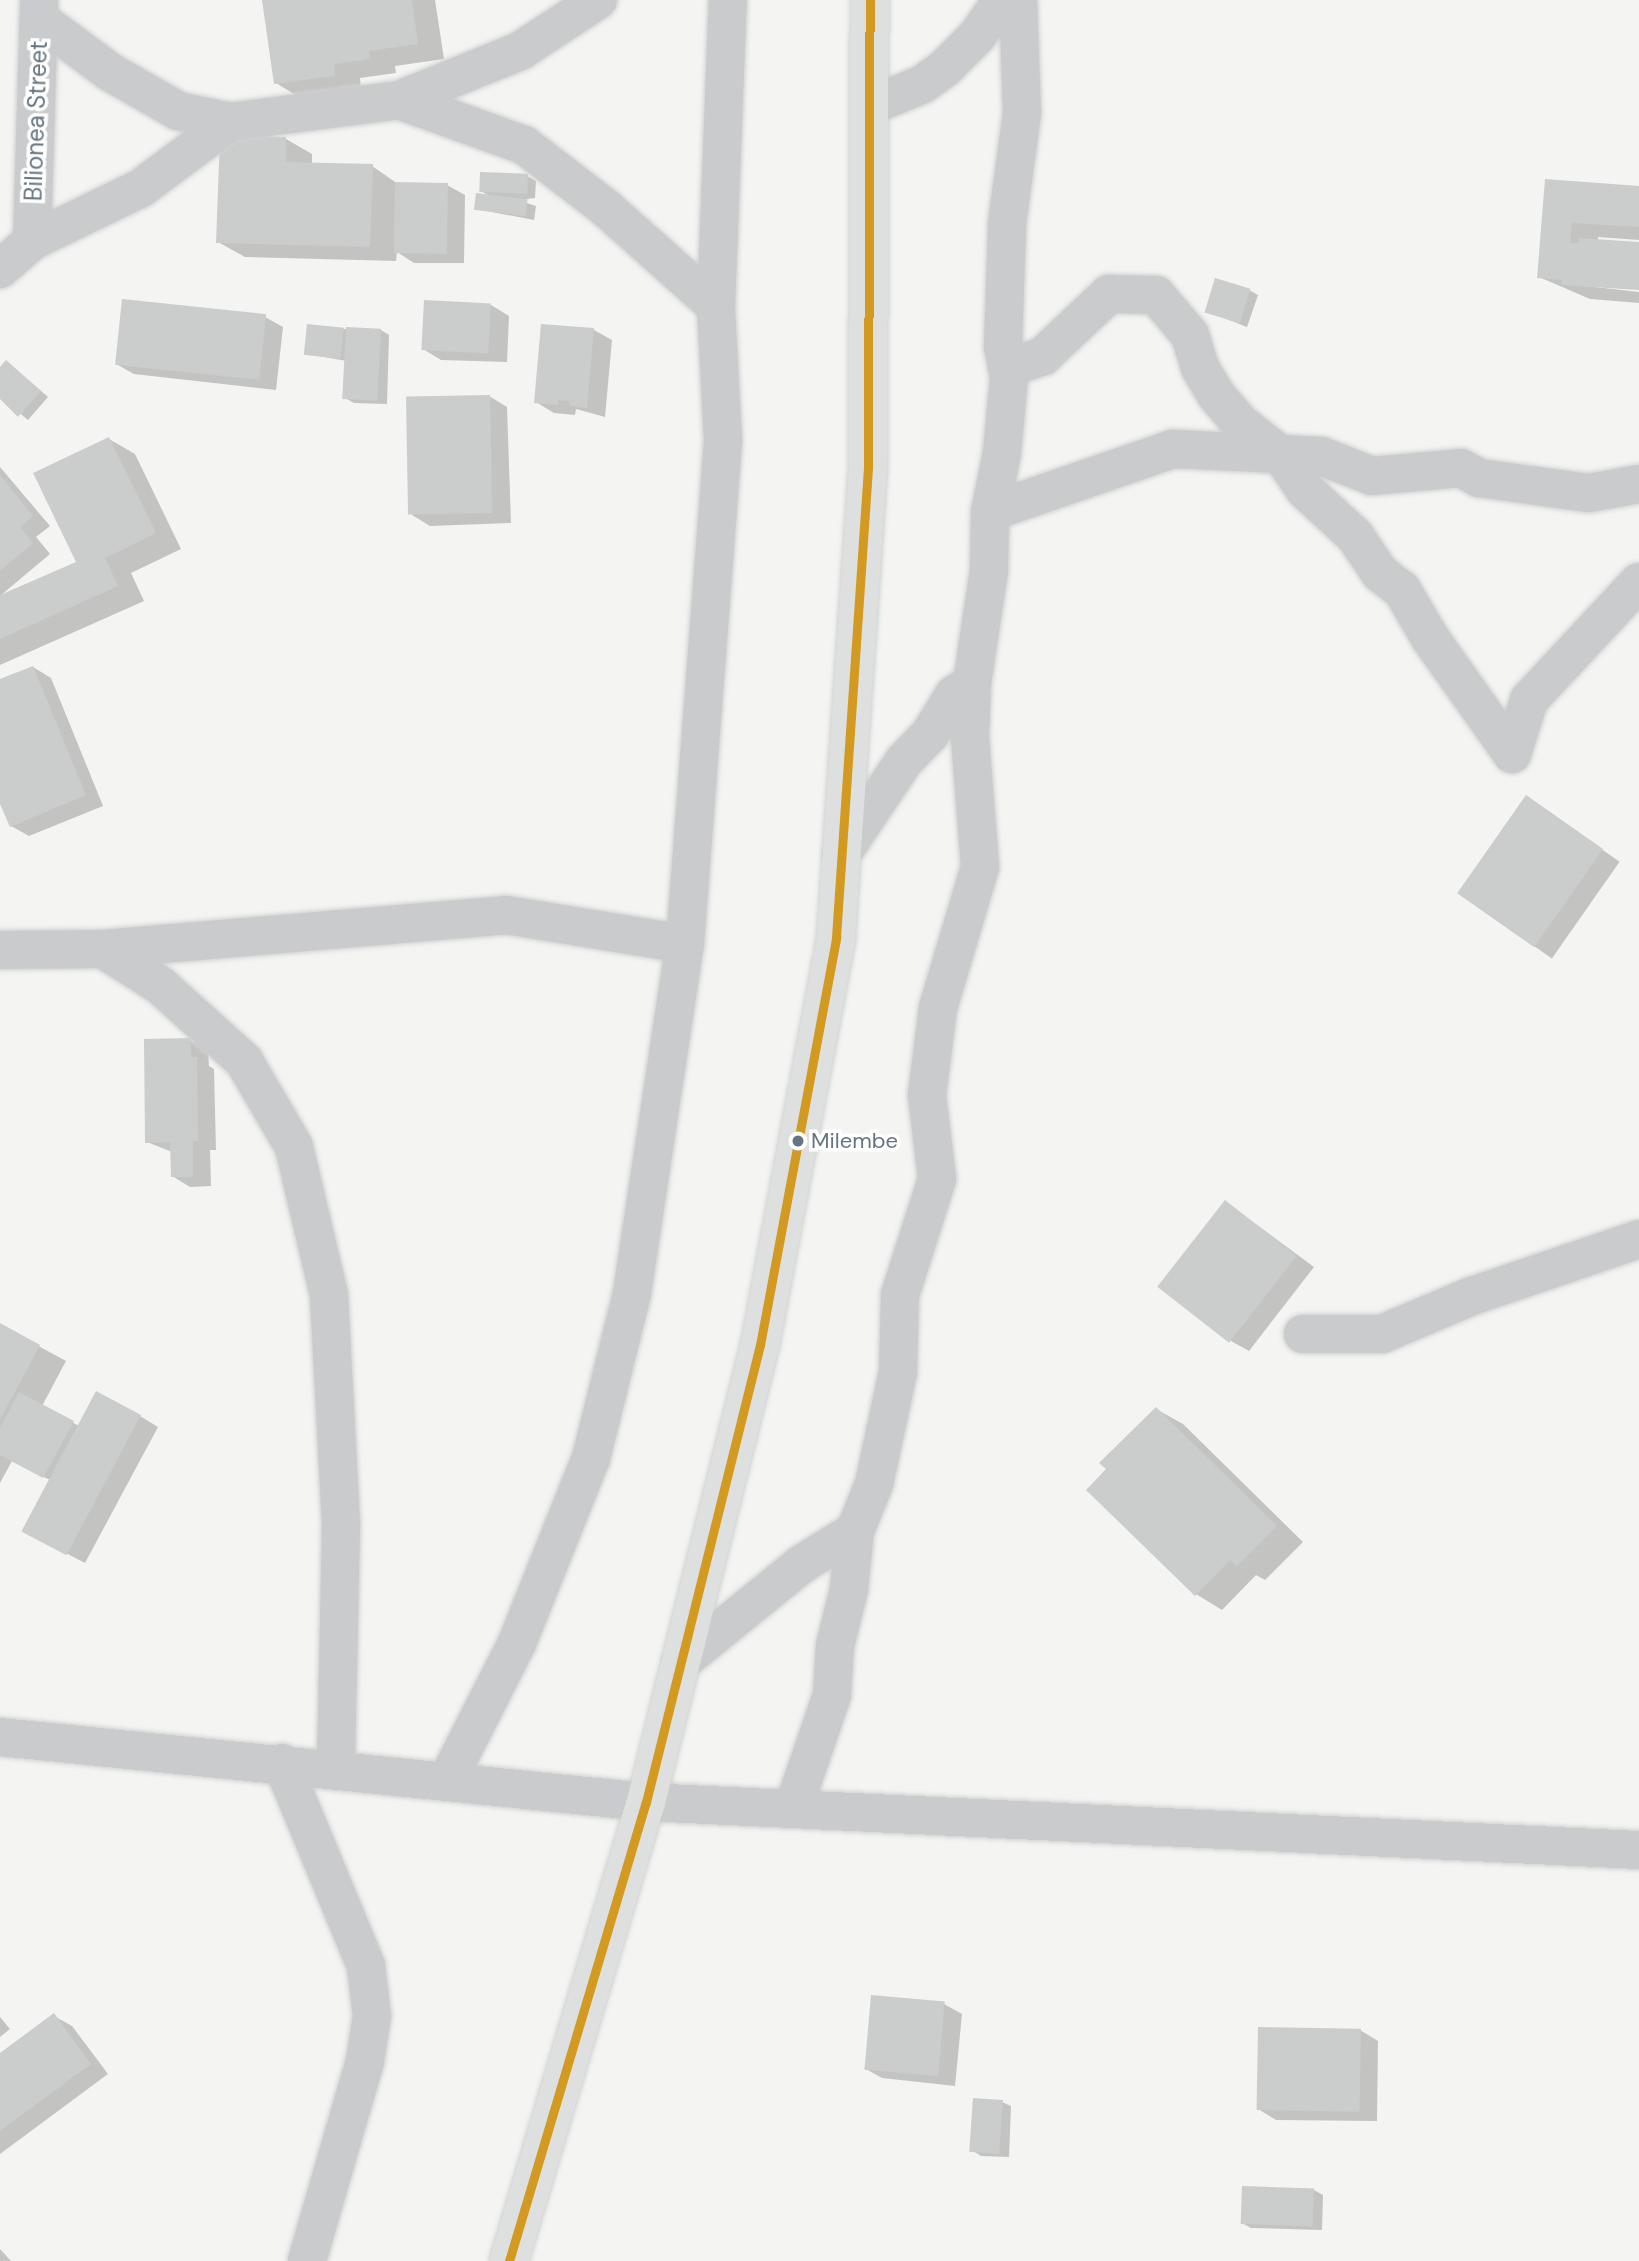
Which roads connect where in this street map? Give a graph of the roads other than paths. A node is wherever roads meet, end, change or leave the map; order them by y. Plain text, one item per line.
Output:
1 (597, 0) edge
2 (728, 0) edge
3 (870, 0) edge
4 (1002, 0) edge
5 (1018, 0) edge
6 (39, 10) edge
7 (399, 100) junction
8 (870, 106) junction
9 (230, 122) junction
10 (32, 241) junction
11 (0, 269) edge
12 (716, 306) junction
13 (1007, 368) junction
14 (1282, 456) junction
15 (1639, 484) edge
16 (990, 512) junction
17 (1639, 582) edge
18 (972, 684) junction
19 (841, 855) junction
20 (685, 944) junction
21 (103, 949) junction
22 (0, 950) edge
23 (1639, 1239) edge
24 (1303, 1334) dead end
25 (855, 1531) junction
26 (680, 1663) junction
27 (0, 1737) edge
28 (282, 1763) junction
29 (336, 1769) junction
30 (447, 1782) junction
31 (646, 1802) junction
32 (793, 1809) junction
33 (1639, 1850) edge
34 (307, 2261) edge
35 (509, 2261) edge

1 - 7 street
2 - 12 street
3 - 8 highway
4 - 8 street
5 - 13 street
6 - 9 street
6 - 10 street, Bilionea Street
7 - 9 street
7 - 12 street
8 - 19 highway
9 - 10 street
10 - 11 street
12 - 20 street
13 - 14 street
13 - 16 street
14 - 15 street
14 - 16 street
14 - 17 street
16 - 18 street
18 - 19 street
18 - 25 street
19 - 26 highway
20 - 21 street
20 - 30 street
21 - 22 street
21 - 29 street
23 - 24 street
25 - 26 street
25 - 32 street
26 - 31 highway
27 - 28 street
28 - 29 street
28 - 34 street
29 - 30 street
30 - 31 street
31 - 32 street
31 - 35 highway
32 - 33 street

